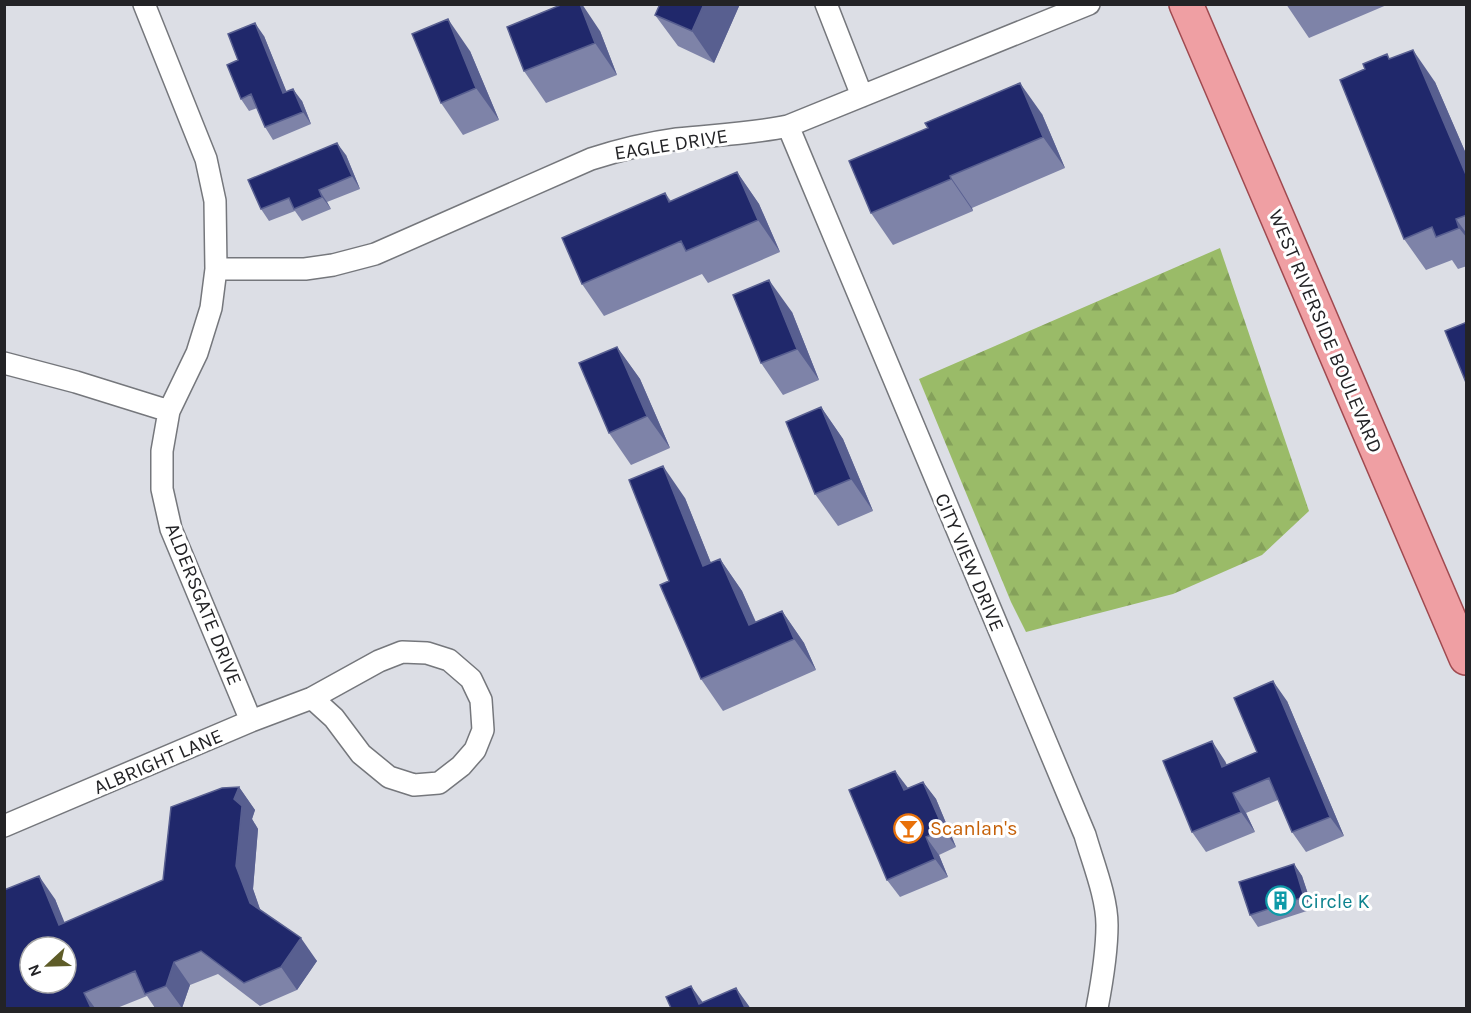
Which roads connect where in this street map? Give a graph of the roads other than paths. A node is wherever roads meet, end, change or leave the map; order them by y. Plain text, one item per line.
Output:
1 (144, 4) edge
2 (826, 4) edge
3 (1089, 4) edge
4 (1186, 4) edge
5 (862, 96) junction
6 (788, 126) junction
7 (216, 269) junction
8 (4, 363) edge
9 (169, 411) junction
10 (1467, 658) edge
11 (312, 698) junction
12 (251, 721) junction
13 (4, 826) edge
14 (1097, 1008) edge

1 - 7 street, ALDERSGATE DRIVE
2 - 5 street
3 - 5 street, EAGLE DRIVE
4 - 10 main road, WEST RIVERSIDE BOULEVARD
5 - 6 street, EAGLE DRIVE
6 - 7 street, EAGLE DRIVE
6 - 14 street, CITY VIEW DRIVE
7 - 9 street, ALDERSGATE DRIVE
8 - 9 street
9 - 12 street, ALDERSGATE DRIVE
11 - 11 street, ALBRIGHT LANE
11 - 12 street, ALBRIGHT LANE
12 - 13 street, ALBRIGHT LANE

